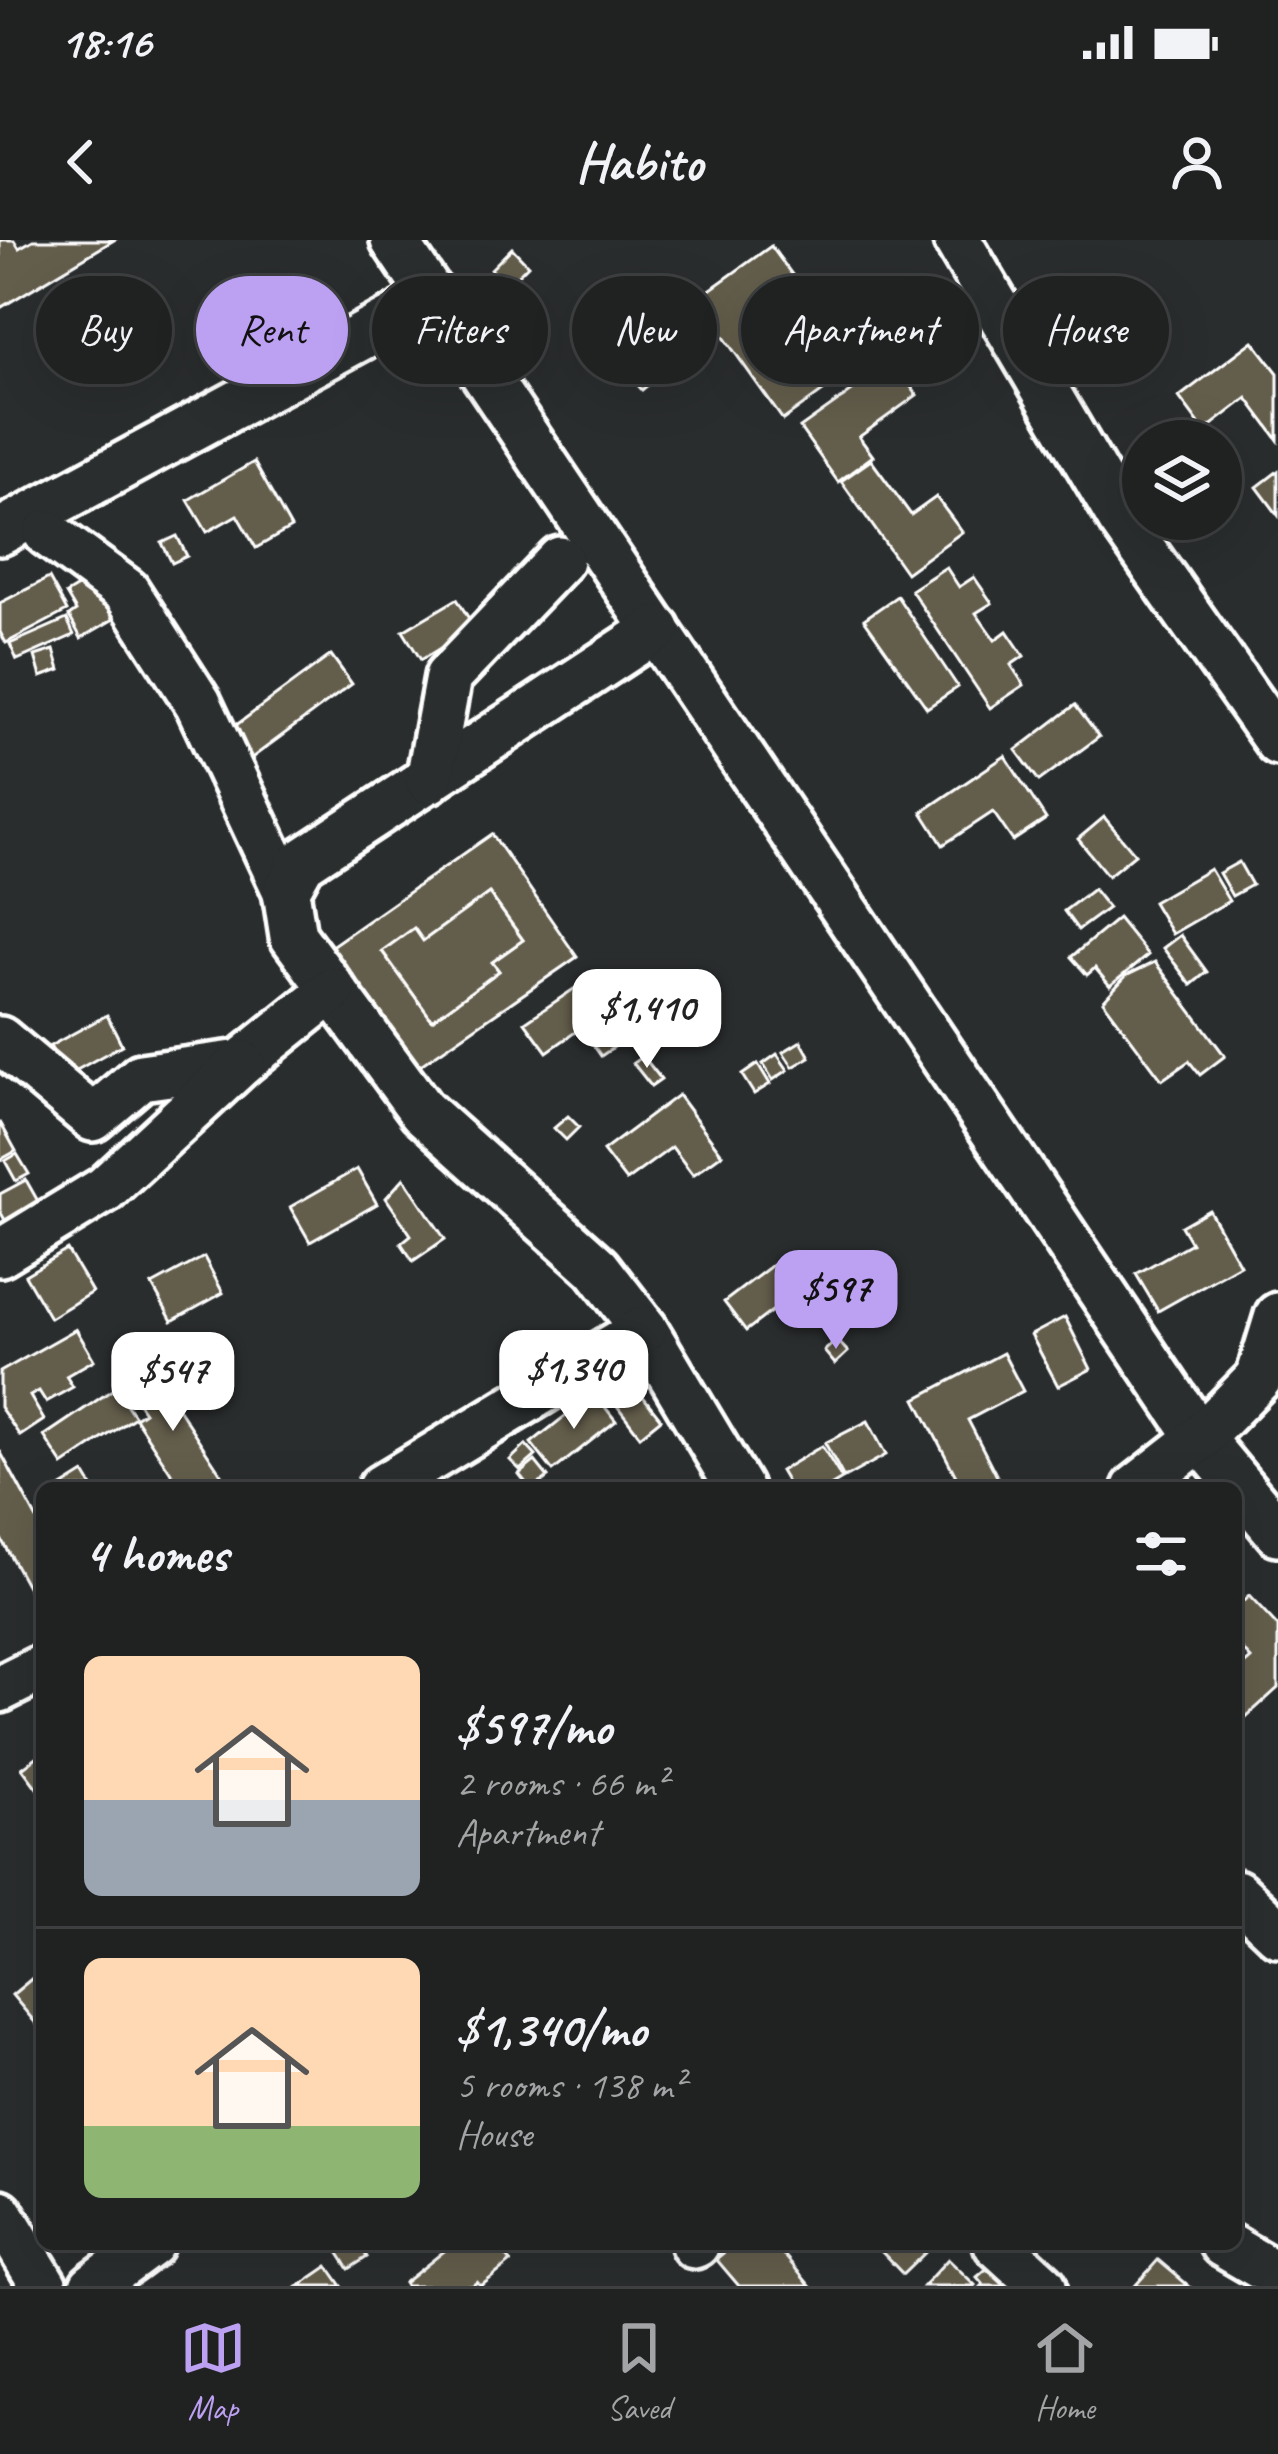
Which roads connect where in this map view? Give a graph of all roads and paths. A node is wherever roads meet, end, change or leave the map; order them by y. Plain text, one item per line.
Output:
1 (394, 240) edge
2 (957, 240) edge
3 (420, 276) edge
4 (372, 331) edge
5 (493, 384) edge
6 (0, 532) edge
7 (47, 533) dead end
8 (560, 560) dead end
9 (657, 629) junction
10 (1278, 742) edge
11 (429, 780) junction
12 (286, 891) junction
13 (332, 991) junction
14 (0, 1040) edge
15 (241, 1063) junction
16 (0, 1253) edge
17 (1278, 1316) edge
18 (644, 1329) junction
19 (1200, 1438) junction
20 (391, 1482) edge
21 (735, 1482) edge
22 (1144, 1482) edge
23 (1237, 1482) edge
24 (1242, 1489) edge
25 (1278, 1532) edge
26 (36, 1671) edge
27 (0, 1689) edge
28 (1242, 1899) edge
29 (1277, 1931) edge
30 (0, 2213) edge
31 (142, 2250) edge
32 (1004, 2250) edge
33 (1233, 2250) edge
34 (1278, 2276) edge
35 (44, 2286) edge
36 (93, 2286) edge
37 (1043, 2286) edge

1 - 3 street
2 - 10 street
4 - 6 street
5 - 9 street
7 - 12 street
8 - 11 street
9 - 11 street
9 - 19 street
11 - 12 street
12 - 13 street
13 - 15 street
13 - 18 street
14 - 15 street
15 - 16 street
17 - 19 street
18 - 20 street
18 - 21 street
19 - 22 street
19 - 23 street
24 - 25 street
26 - 27 street
28 - 29 street
30 - 35 street
31 - 36 street
32 - 37 street
33 - 34 street

